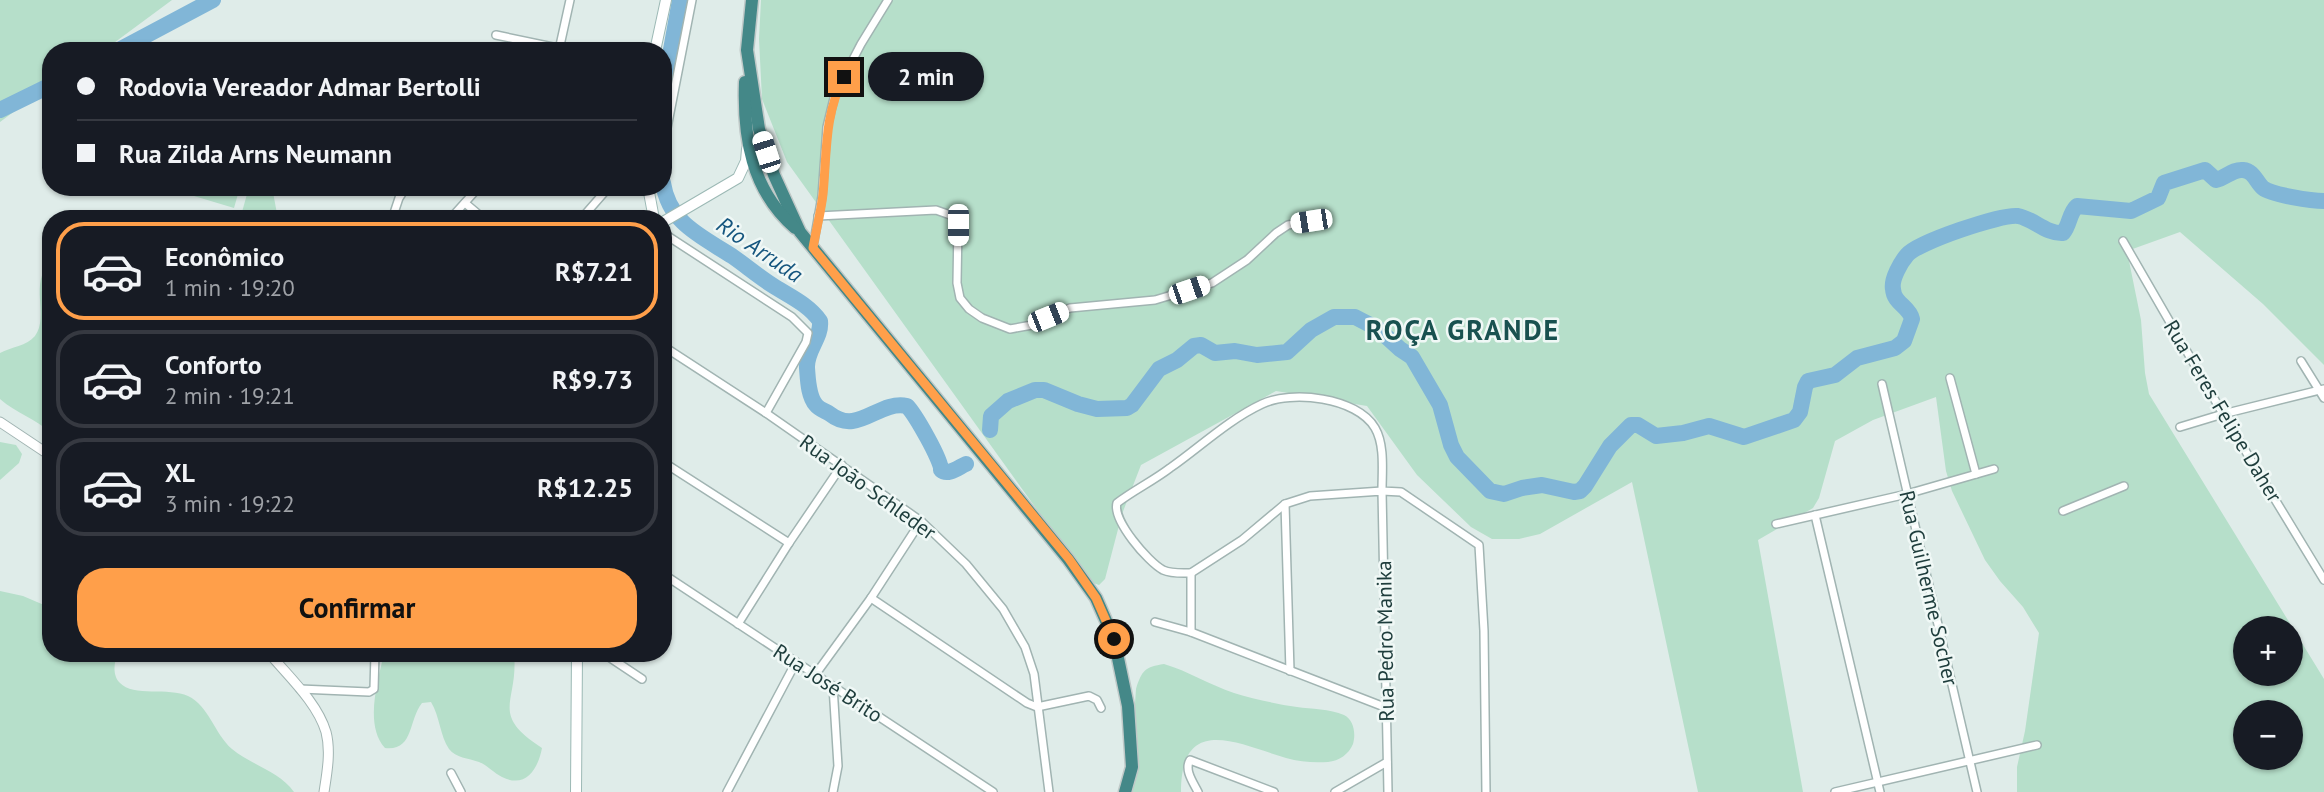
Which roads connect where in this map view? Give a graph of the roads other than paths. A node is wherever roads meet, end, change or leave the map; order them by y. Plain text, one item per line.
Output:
1 (570, 0) edge
2 (666, 0) edge
3 (692, 0) edge
4 (752, 0) edge
5 (888, 0) edge
6 (496, 35) dead end
7 (528, 42) edge
8 (561, 42) edge
9 (657, 42) edge
10 (747, 50) junction
11 (672, 99) edge
12 (747, 148) junction
13 (738, 178) junction
14 (760, 181) junction
15 (471, 196) edge
16 (601, 196) edge
17 (465, 203) junction
18 (458, 210) edge
19 (473, 210) edge
20 (589, 210) edge
21 (818, 216) junction
22 (672, 217) edge
23 (1311, 221) dead end
24 (800, 232) junction
25 (672, 239) edge
26 (2123, 241) dead end
27 (813, 248) junction
28 (672, 352) edge
29 (2301, 361) dead end
30 (1950, 378) dead end
31 (1882, 384) dead end
32 (2321, 390) edge
33 (2324, 398) edge
34 (766, 413) junction
35 (2222, 414) junction
36 (0, 422) edge
37 (2180, 428) dead end
38 (42, 450) edge
39 (842, 465) junction
40 (672, 468) edge
41 (1994, 469) dead end
42 (1976, 474) junction
43 (2124, 486) dead end
44 (1382, 491) junction
45 (1907, 494) junction
46 (1285, 504) junction
47 (2063, 511) dead end
48 (1815, 515) junction
49 (921, 521) junction
50 (1776, 524) dead end
51 (789, 543) junction
52 (1191, 572) junction
53 (672, 580) edge
54 (2324, 580) edge
55 (871, 598) junction
56 (1155, 622) dead end
57 (738, 624) junction
58 (1191, 632) junction
59 (276, 662) edge
60 (375, 662) edge
61 (577, 662) edge
62 (617, 662) edge
63 (796, 662) junction
64 (1290, 671) junction
65 (815, 675) junction
66 (642, 678) dead end
67 (832, 686) junction
68 (299, 689) junction
69 (1037, 707) junction
70 (1101, 708) dead end
71 (1387, 708) junction
72 (2037, 745) dead end
73 (1969, 761) junction
74 (1387, 762) junction
75 (451, 773) dead end
76 (1878, 782) junction
77 (324, 792) edge
78 (461, 792) edge
79 (576, 792) edge
80 (727, 792) edge
81 (833, 792) edge
82 (993, 792) edge
83 (1049, 792) edge
84 (1125, 792) edge
85 (1198, 792) edge
86 (1274, 792) edge
87 (1335, 792) edge
88 (1388, 792) edge
89 (1486, 792) edge
90 (1835, 792) edge
91 (1880, 792) edge
92 (1977, 792) edge

1 - 8 street
2 - 9 main road
3 - 11 street
4 - 10 highway
5 - 21 street
6 - 7 street
10 - 12 highway
10 - 24 highway
12 - 13 main road
12 - 14 highway
13 - 14 main road
13 - 22 main road
14 - 24 highway
15 - 17 street
16 - 20 street
17 - 18 street
17 - 19 street
21 - 23 street
21 - 27 street
24 - 27 highway
25 - 34 street
26 - 35 street, Rua Feres Felipe Daher
27 - 84 highway
28 - 34 street, Rua João Schleder
29 - 32 street
30 - 42 street
31 - 45 street, Rua Guilherme Socher
32 - 33 street
32 - 35 street
34 - 39 street, Rua João Schleder
35 - 37 street
35 - 54 street, Rua Feres Felipe Daher
36 - 38 street
39 - 49 street, Rua João Schleder
39 - 51 street
40 - 51 street
41 - 42 street
42 - 45 street
43 - 47 street
44 - 46 street
44 - 52 street, Rua Pedro Manika
44 - 71 street, Rua Pedro Manika
44 - 89 street
45 - 48 street
45 - 73 street, Rua Guilherme Socher
46 - 52 street
46 - 64 street
48 - 50 street
48 - 76 street
49 - 55 street
49 - 69 street, Rua João Schleder
51 - 57 street
52 - 58 street
53 - 57 street, Rua José Brito
55 - 65 street
55 - 69 street
56 - 58 street
57 - 63 street, Rua José Brito
58 - 64 street
59 - 68 street
60 - 68 street
61 - 79 main road
62 - 66 street
63 - 65 street, Rua José Brito
63 - 80 street
64 - 71 street
65 - 67 street, Rua José Brito
67 - 81 street
67 - 82 street, Rua José Brito
68 - 77 street
69 - 70 street
69 - 83 street, Rua João Schleder
71 - 74 street, Rua Pedro Manika
72 - 73 street
73 - 76 street
73 - 92 street, Rua Guilherme Socher
74 - 87 street
74 - 88 street, Rua Pedro Manika
75 - 78 street
76 - 90 street
76 - 91 street
85 - 86 street

